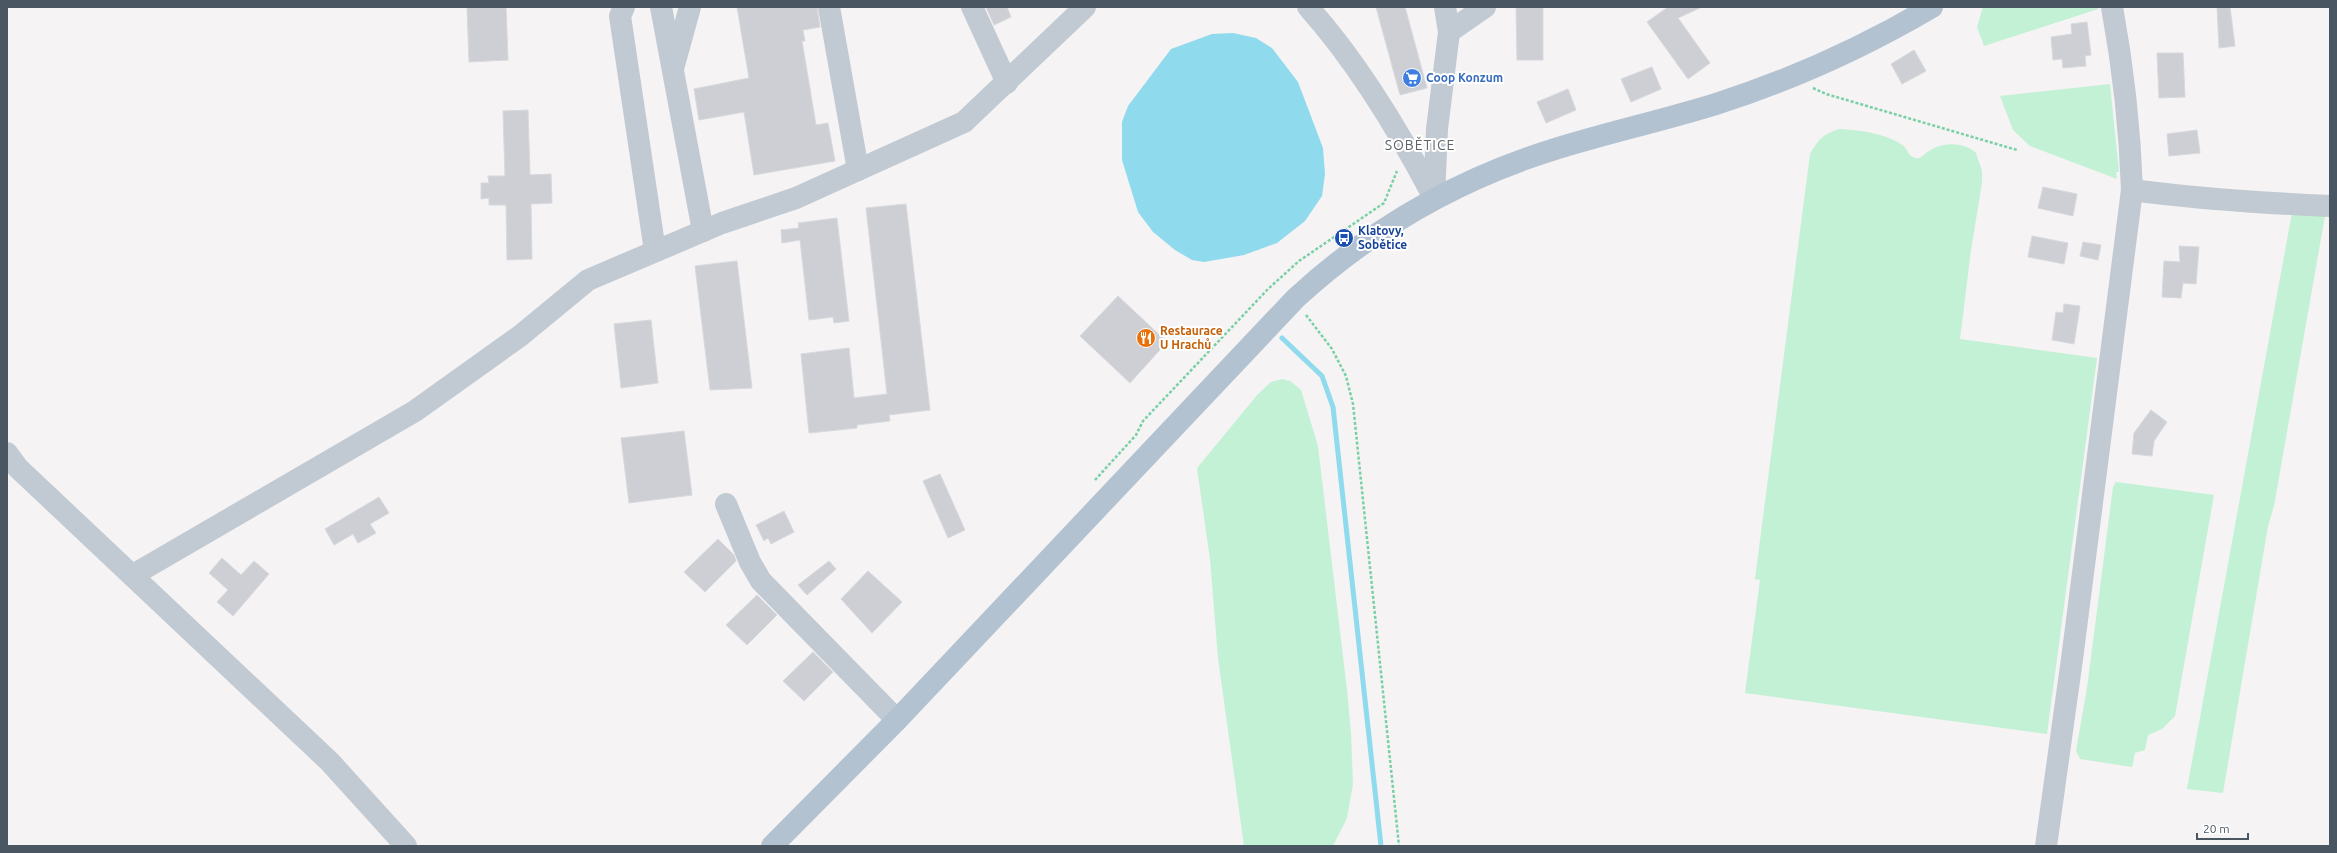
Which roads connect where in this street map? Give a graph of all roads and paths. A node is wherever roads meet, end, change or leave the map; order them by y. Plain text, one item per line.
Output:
1 (624, 7) edge
2 (661, 7) edge
3 (690, 7) edge
4 (828, 7) edge
5 (972, 7) edge
6 (1085, 7) edge
7 (1308, 7) edge
8 (1445, 7) edge
9 (1485, 7) edge
10 (1932, 7) edge
11 (2112, 7) edge
12 (1449, 32) junction
13 (673, 70) junction
14 (1007, 83) junction
15 (1807, 86) dead end
16 (1406, 147) junction
17 (2017, 150) dead end
18 (858, 170) junction
19 (2132, 190) junction
20 (1434, 198) junction
21 (2330, 206) edge
22 (703, 231) junction
23 (655, 251) junction
24 (1302, 311) dead end
25 (1136, 435) dead end
26 (7, 453) edge
27 (726, 504) dead end
28 (133, 575) junction
29 (897, 720) junction
30 (406, 846) edge
31 (772, 846) edge
32 (1399, 846) edge
33 (2046, 846) edge

1 - 23 street
2 - 13 street
3 - 13 street
4 - 18 street
5 - 14 street
6 - 14 street
7 - 16 street
8 - 12 street
9 - 12 street
10 - 20 main road
11 - 19 street
12 - 20 street
13 - 22 street
14 - 18 street
15 - 17 path
16 - 20 street
16 - 25 path
18 - 22 street
19 - 21 street
19 - 33 street
20 - 29 main road
22 - 23 street
23 - 28 street
24 - 32 path
26 - 28 street
27 - 29 street
28 - 30 street
29 - 31 main road

